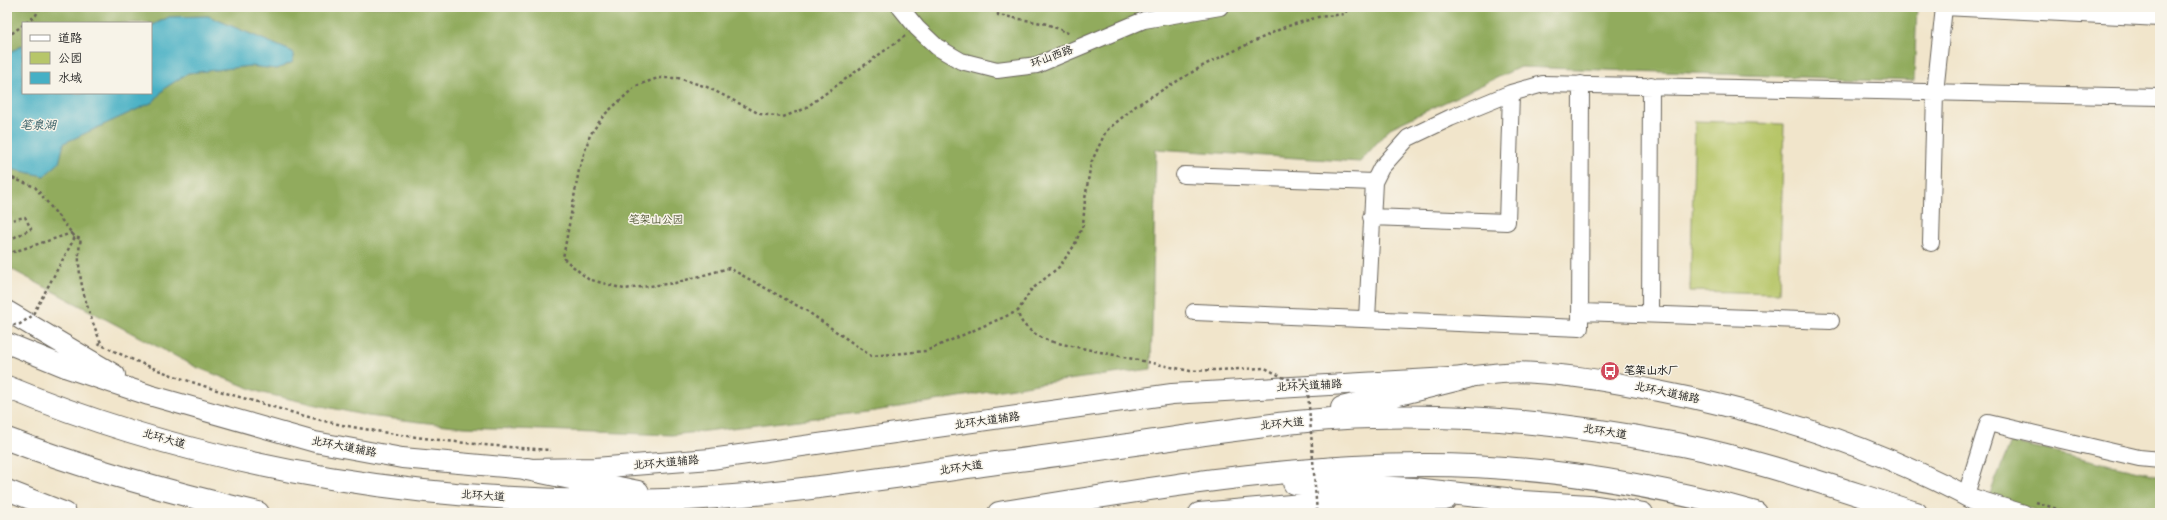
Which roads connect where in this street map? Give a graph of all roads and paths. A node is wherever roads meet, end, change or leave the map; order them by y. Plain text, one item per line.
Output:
1 (40, 7) edge
2 (900, 7) edge
3 (998, 7) edge
4 (1220, 7) edge
5 (1348, 7) edge
6 (1944, 7) edge
7 (2160, 18) edge
8 (27, 22) edge
9 (22, 26) edge
10 (917, 28) junction
11 (7, 37) edge
12 (1089, 43) junction
13 (1580, 84) junction
14 (1651, 86) junction
15 (1511, 93) junction
16 (1935, 93) junction
17 (2160, 98) edge
18 (1184, 175) dead end
19 (7, 176) edge
20 (1374, 182) junction
21 (1371, 217) junction
22 (7, 221) edge
23 (72, 233) junction
24 (75, 237) junction
25 (7, 241) edge
26 (1931, 243) dead end
27 (7, 254) edge
28 (7, 291) edge
29 (10, 303) edge
30 (34, 307) dead end
31 (41, 311) dead end
32 (1018, 311) junction
33 (1194, 312) dead end
34 (1580, 312) junction
35 (1650, 314) junction
36 (1367, 319) junction
37 (1831, 321) dead end
38 (7, 326) edge
39 (96, 342) dead end
40 (7, 343) edge
41 (102, 345) junction
42 (1467, 377) junction
43 (7, 387) edge
44 (149, 396) junction
45 (1260, 426) junction
46 (7, 440) edge
47 (559, 450) dead end
48 (2160, 460) edge
49 (527, 469) junction
50 (1209, 482) junction
51 (7, 490) edge
52 (1966, 495) junction
53 (1506, 499) junction
54 (666, 500) junction
55 (1552, 502) junction
56 (66, 513) edge
57 (258, 513) edge
58 (998, 513) edge
59 (1199, 513) edge
60 (1317, 513) edge
61 (1580, 513) edge
62 (1638, 513) edge
63 (1756, 513) edge
64 (1916, 513) edge
65 (1998, 513) edge
66 (2024, 513) edge

1 - 8 path
2 - 10 street, 环山西路
3 - 12 path
4 - 12 street, 环山西路
5 - 32 path
6 - 7 street
6 - 16 street
9 - 11 path
10 - 12 street, 环山西路
10 - 32 path
13 - 14 street
13 - 15 street
13 - 34 street
14 - 16 street
14 - 35 street
15 - 20 street
15 - 21 street
16 - 17 street
16 - 26 street
18 - 20 street
19 - 23 path
20 - 21 street
21 - 36 street
22 - 25 path
23 - 24 path
23 - 27 path
24 - 38 path, bridge
24 - 41 path
28 - 29 path
29 - 44 main road
30 - 31 path
32 - 60 path, bridge
33 - 36 street
34 - 35 street
34 - 36 street
35 - 37 street
39 - 41 path
40 - 44 main road, 北环大道辅路
41 - 47 path
42 - 45 highway
42 - 49 main road, 北环大道辅路
42 - 52 main road, 北环大道辅路
43 - 54 highway, 北环大道
44 - 49 main road, 北环大道辅路
45 - 54 highway, 北环大道
45 - 64 highway, 北环大道
46 - 57 highway
48 - 52 street
49 - 54 highway
50 - 53 highway
50 - 58 highway
50 - 63 highway
51 - 56 main road
52 - 65 main road, 北环大道辅路
52 - 66 street, 北环大道辅路
53 - 55 main road
53 - 59 main road
55 - 61 street
55 - 62 main road

